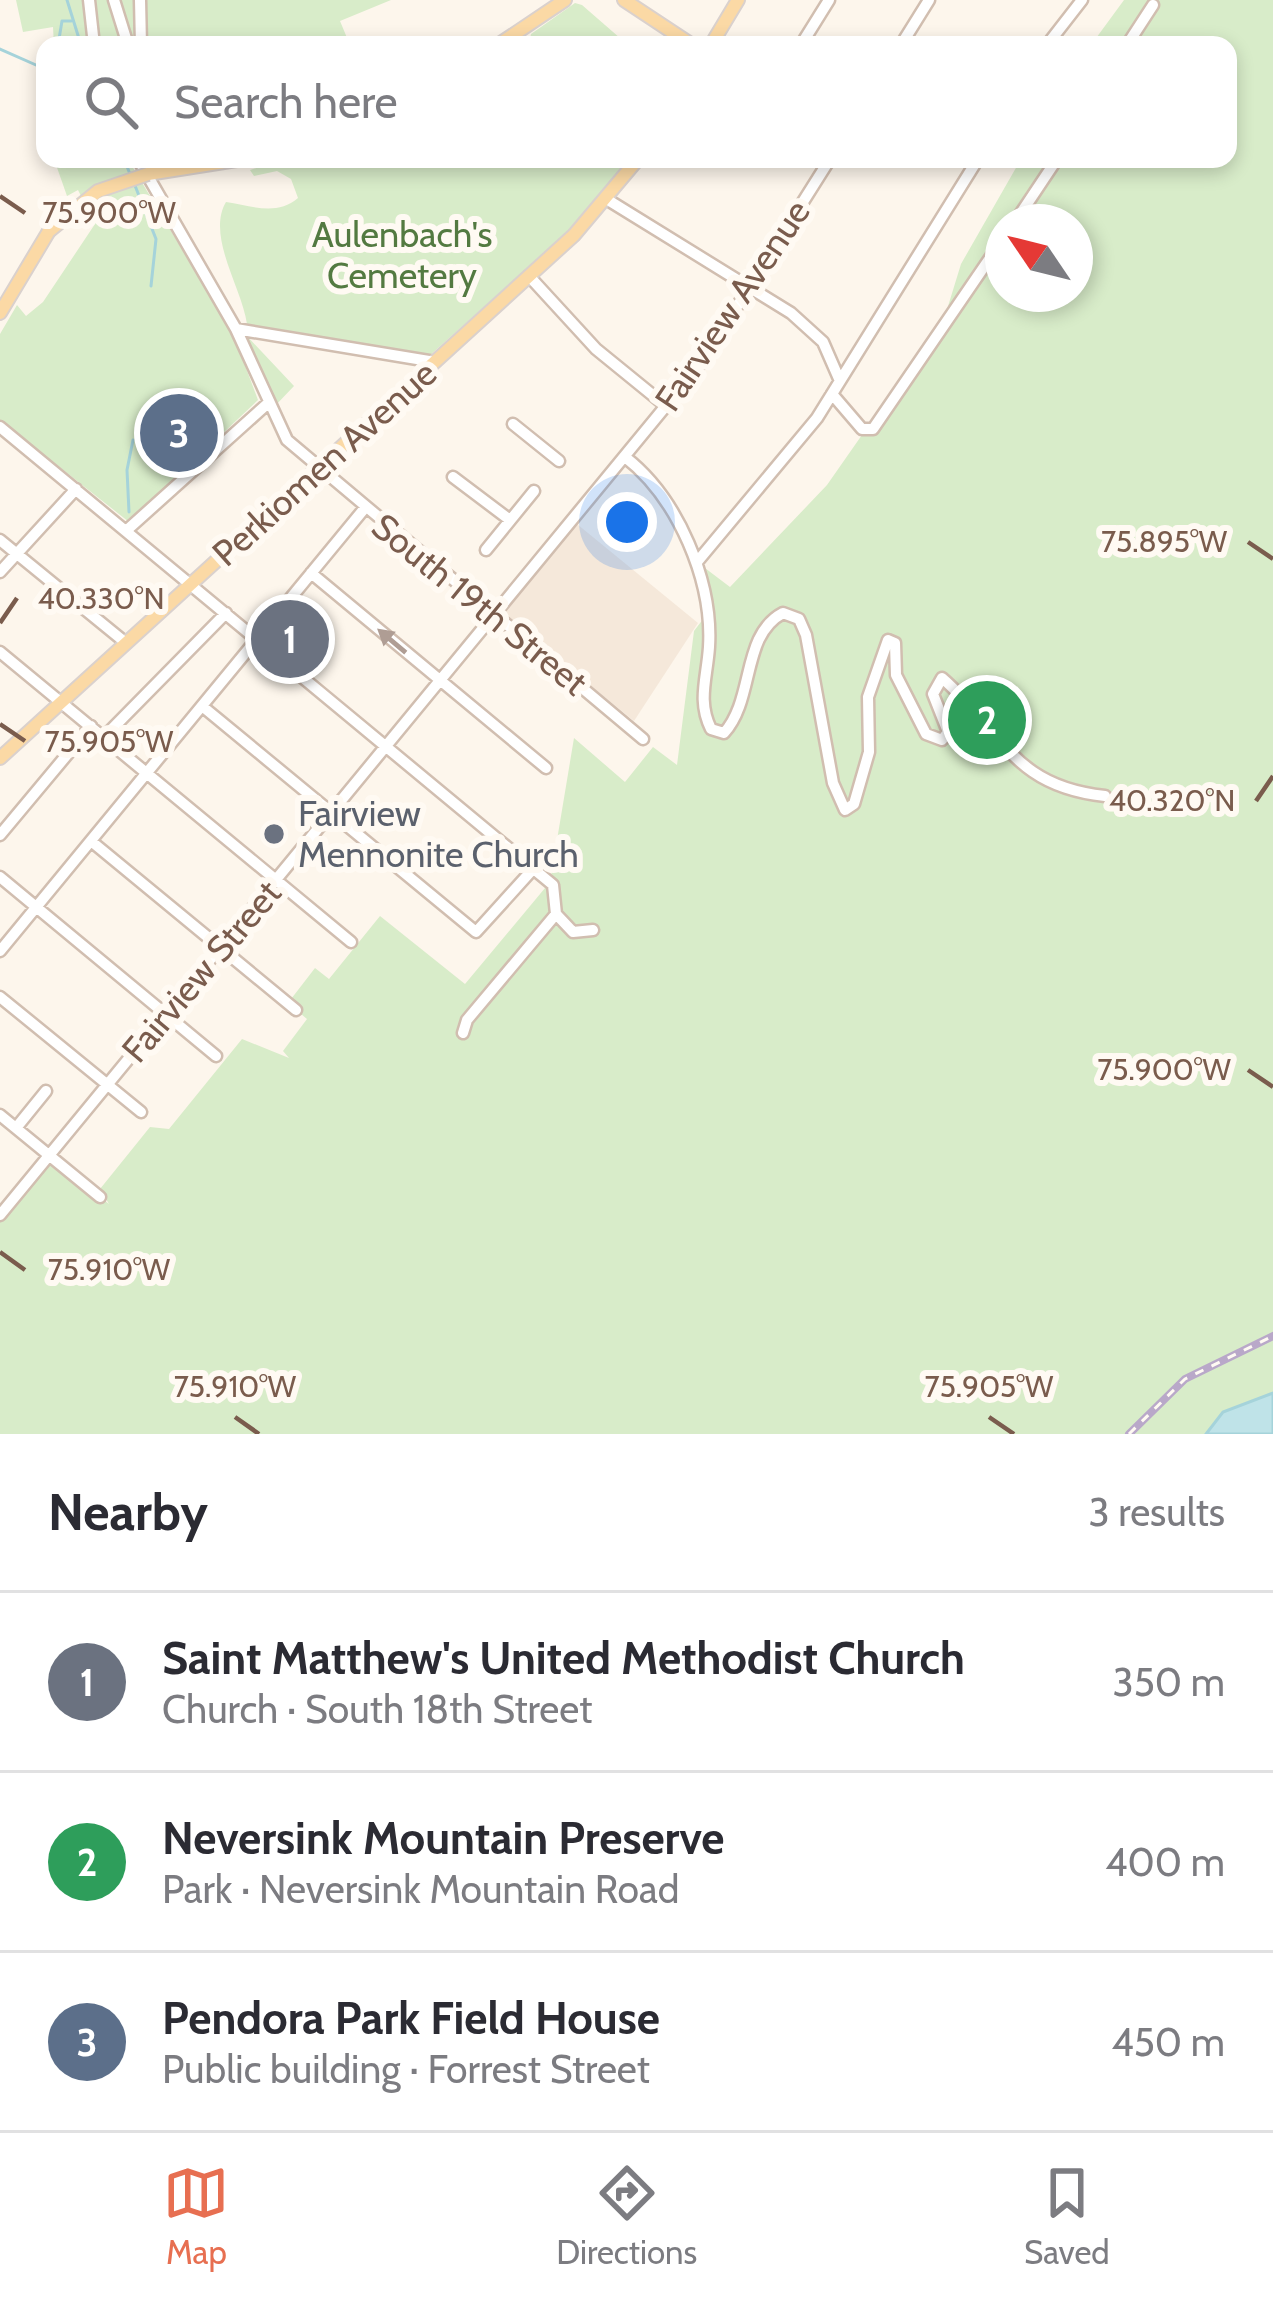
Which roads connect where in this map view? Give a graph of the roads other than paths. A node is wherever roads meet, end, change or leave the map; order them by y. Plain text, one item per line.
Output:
1 (89, 0) edge
2 (114, 0) edge
3 (140, 0) edge
4 (565, 0) edge
5 (624, 0) edge
6 (738, 0) edge
7 (829, 0) edge
8 (929, 0) edge
9 (1082, 0) edge
10 (1154, 5) dead end
11 (645, 6) edge
12 (93, 36) edge
13 (125, 36) edge
14 (141, 36) edge
15 (511, 36) edge
16 (681, 36) edge
17 (716, 36) edge
18 (807, 36) edge
19 (907, 36) edge
20 (1054, 36) edge
21 (1133, 36) edge
22 (143, 168) edge
23 (183, 168) edge
24 (631, 168) edge
25 (824, 168) edge
26 (972, 168) edge
27 (1051, 168) edge
28 (608, 200) junction
29 (1027, 204) edge
30 (985, 265) edge
31 (529, 276) junction
32 (749, 287) junction
33 (0, 313) edge
34 (236, 329) junction
35 (435, 362) junction
36 (840, 381) junction
37 (832, 394) junction
38 (266, 404) junction
39 (666, 406) junction
40 (513, 424) dead end
41 (0, 427) edge
42 (625, 457) junction
43 (559, 460) dead end
44 (317, 470) junction
45 (454, 477) dead end
46 (76, 489) junction
47 (534, 491) dead end
48 (364, 509) junction
49 (510, 520) junction
50 (127, 530) junction
51 (0, 540) edge
52 (486, 550) dead end
53 (17, 554) junction
54 (698, 562) junction
55 (0, 572) edge
56 (311, 573) junction
57 (191, 584) junction
58 (226, 613) junction
59 (494, 616) junction
60 (258, 638) junction
61 (126, 643) junction
62 (0, 652) edge
63 (441, 681) junction
64 (62, 702) junction
65 (202, 706) junction
66 (91, 727) junction
67 (104, 737) junction
68 (643, 739) dead end
69 (387, 746) junction
70 (1, 756) edge
71 (546, 768) dead end
72 (147, 772) junction
73 (1105, 796) dead end
74 (332, 813) junction
75 (0, 835) edge
76 (91, 841) junction
77 (534, 868) junction
78 (0, 877) edge
79 (276, 880) junction
80 (36, 907) junction
81 (557, 911) junction
82 (592, 930) dead end
83 (351, 943) dead end
84 (221, 947) junction
85 (0, 951) edge
86 (0, 997) edge
87 (296, 1010) dead end
88 (165, 1014) junction
89 (464, 1033) dead end
90 (216, 1057) dead end
91 (108, 1084) junction
92 (46, 1090) dead end
93 (141, 1112) dead end
94 (0, 1115) edge
95 (16, 1128) junction
96 (50, 1156) junction
97 (100, 1197) dead end
98 (0, 1216) edge

1 - 12 street
2 - 13 street
3 - 14 street
4 - 15 main road
5 - 11 main road
6 - 17 main road
7 - 18 street
8 - 19 street
9 - 20 street
10 - 21 street
11 - 16 main road
22 - 34 street, South 19th Street
23 - 33 main road, bridge
24 - 28 main road, Perkiomen Avenue
25 - 32 street, Fairview Avenue
26 - 36 street
27 - 29 street
28 - 31 main road, Perkiomen Avenue
28 - 32 street
30 - 37 street
31 - 35 main road, Perkiomen Avenue
31 - 39 street
32 - 36 street
32 - 39 street, Fairview Avenue
34 - 35 street
34 - 38 street, South 19th Street
35 - 44 main road, Perkiomen Avenue
36 - 37 street
37 - 54 street
38 - 44 street, South 19th Street
38 - 50 street
39 - 42 street, Fairview Avenue
40 - 43 street
41 - 46 street
42 - 54 street
42 - 59 street, Fairview Avenue
44 - 48 street, South 19th Street
44 - 57 main road, Perkiomen Avenue
45 - 49 street
46 - 50 street
46 - 53 street
47 - 49 street
48 - 56 street
48 - 59 street, South 19th Street
49 - 52 street
50 - 57 street
51 - 53 street
53 - 55 street
53 - 61 street
54 - 73 street
56 - 60 street
63 -> 56 street
57 - 58 street
57 - 61 main road, Perkiomen Avenue
58 - 60 street
58 - 67 street
59 - 63 street, Fairview Street
59 - 68 street, South 19th Street
60 - 65 street
60 - 69 street
61 - 64 main road, Perkiomen Avenue
62 - 64 street
63 - 69 street, Fairview Street
63 - 71 street
64 - 66 street
64 - 70 main road, Perkiomen Avenue
65 - 72 street
65 - 74 street
66 - 67 street
66 - 75 street
67 - 72 street
69 - 74 street, Fairview Street
69 - 77 street
72 - 76 street
72 - 79 street
74 - 77 street
74 - 79 street, Fairview Street
76 - 80 street
76 - 84 street
77 - 81 street
78 - 80 street
79 - 83 street
79 - 84 street, Fairview Street
80 - 85 street
80 - 88 street
81 - 82 street
81 - 89 street
84 - 87 street
84 - 88 street, Fairview Street
86 - 91 street
88 - 90 street
88 - 91 street, Fairview Street
91 - 93 street
91 - 96 street, Fairview Street
92 - 95 street
94 - 95 street
95 - 96 street
96 - 97 street
96 - 98 street, Fairview Street

